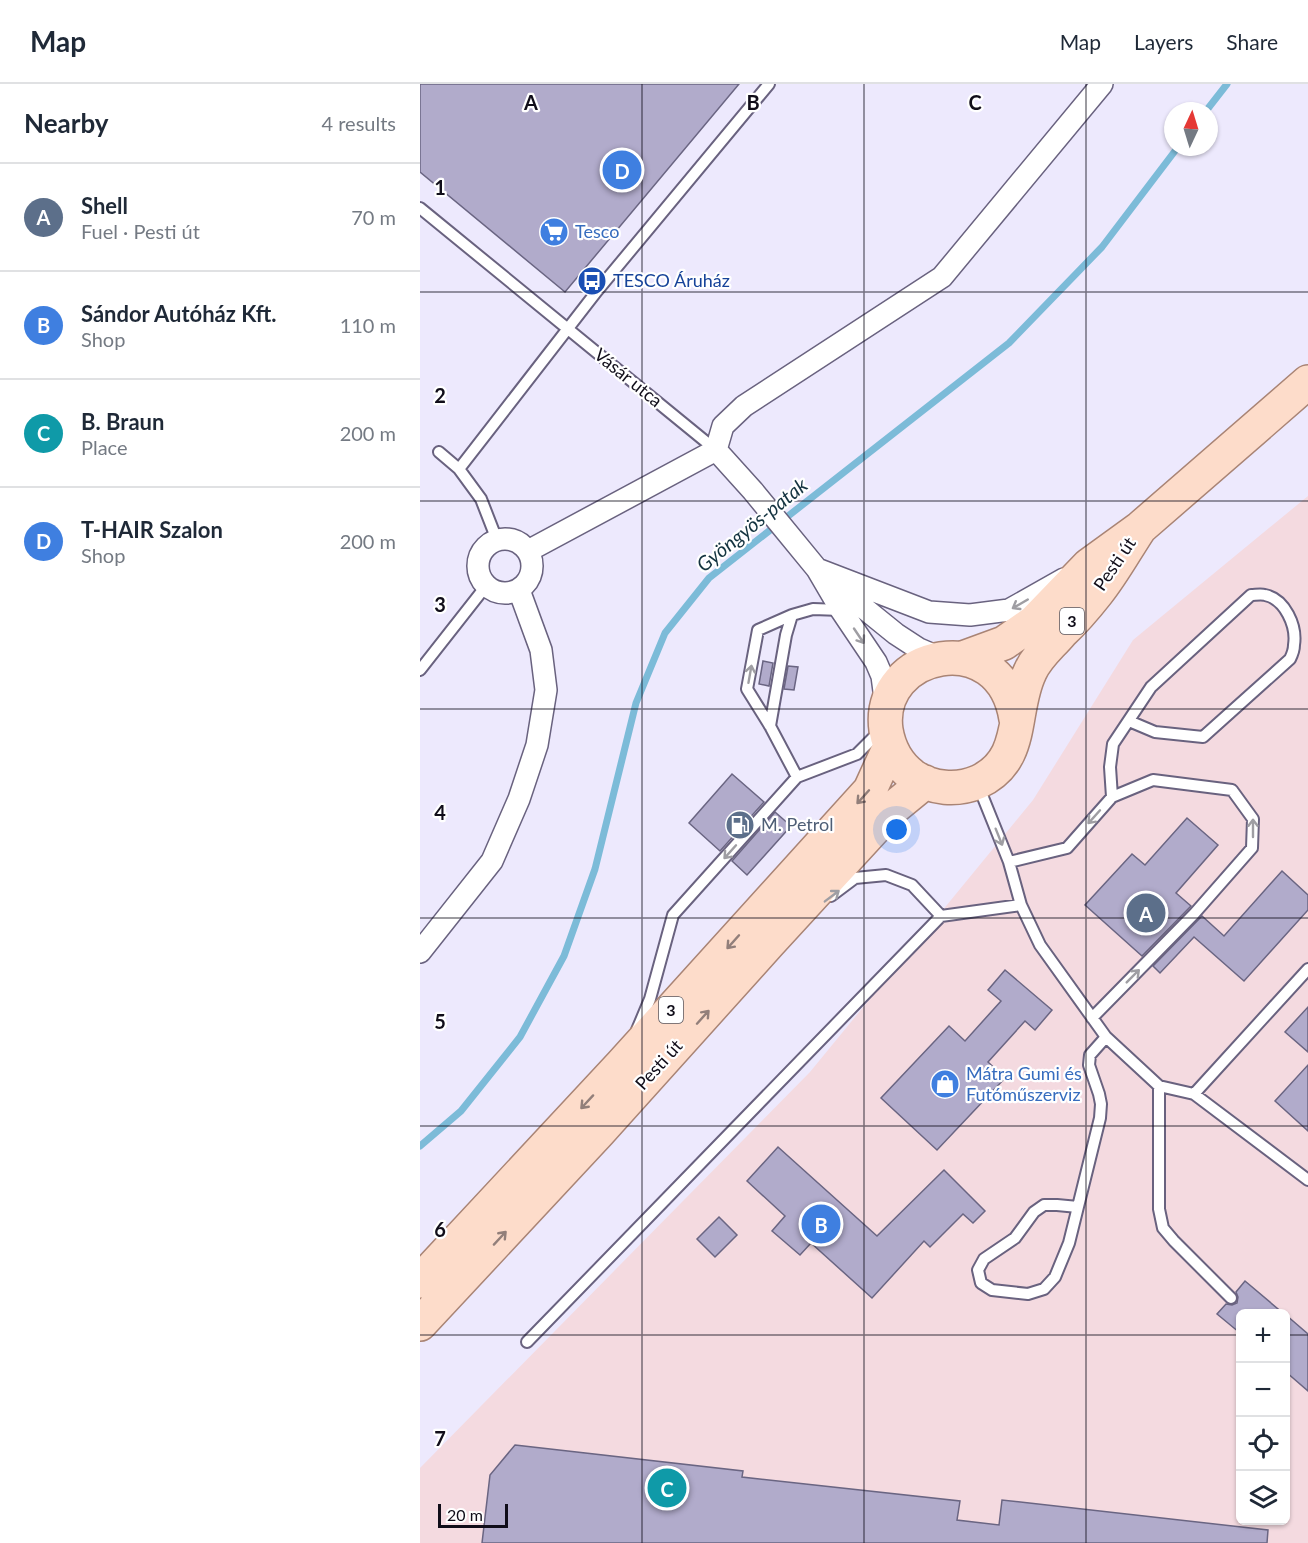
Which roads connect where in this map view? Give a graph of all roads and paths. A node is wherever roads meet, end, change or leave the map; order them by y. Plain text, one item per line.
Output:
1 (770, 84) edge
2 (1102, 84) edge
3 (420, 208) edge
4 (568, 329) junction
5 (1308, 382) edge
6 (716, 450) junction
7 (439, 452) dead end
8 (459, 469) junction
9 (1140, 528) junction
10 (497, 540) junction
11 (528, 551) junction
12 (812, 563) junction
13 (1089, 565) junction
14 (486, 586) junction
15 (519, 590) junction
16 (841, 610) junction
17 (792, 615) junction
18 (951, 658) junction
19 (420, 670) edge
20 (1016, 719) junction
21 (1129, 721) junction
22 (770, 726) junction
23 (887, 728) junction
24 (798, 777) junction
25 (925, 782) junction
26 (977, 782) junction
27 (1112, 797) junction
28 (1009, 862) junction
29 (1021, 905) junction
30 (941, 916) junction
31 (769, 943) junction
32 (420, 952) edge
33 (1308, 969) edge
34 (1092, 1018) junction
35 (1106, 1037) junction
36 (622, 1064) junction
37 (1159, 1086) junction
38 (1194, 1094) junction
39 (1308, 1180) edge
40 (1078, 1207) junction
41 (420, 1281) edge
42 (1231, 1298) dead end
43 (420, 1324) edge
44 (527, 1342) dead end

1 - 4 lane
2 - 6 street
3 - 4 lane, Vásár utca
4 - 6 lane, Vásár utca
4 - 8 lane
5 - 9 main road, Pesti út / 3
6 - 11 street
6 - 12 street, Vásár utca
7 - 8 lane
8 - 10 lane
9 - 13 main road, Pesti út / 3
9 - 20 main road, Pesti út / 3
10 - 11 street
10 - 14 street
11 - 15 street
13 -> 12 street, Vásár utca
12 - 16 street, Vásár utca
12 - 18 street, Vásár utca
13 - 18 main road, Pesti út / 3
14 - 15 street
14 - 19 lane
15 - 32 street
16 - 17 lane
16 -> 23 street, Vásár utca
17 - 22 lane
22 -> 17 lane
18 - 20 main road, Pesti út / 3
18 - 23 main road, Pesti út / 3
20 - 26 main road, Pesti út / 3
21 - 21 lane
21 - 27 lane
22 - 24 lane
23 - 24 lane
23 - 25 main road, Pesti út / 3
23 -> 36 main road, Pesti út / 3
24 -> 36 lane
25 - 26 main road, Pesti út / 3
25 - 31 main road, Pesti út / 3
26 -> 28 lane
27 -> 28 lane
34 -> 27 lane
28 - 29 lane
29 - 30 lane
29 - 34 lane
31 -> 30 lane
30 - 44 lane
43 -> 31 main road, Pesti út / 3
33 - 38 lane
34 - 35 lane
35 - 37 lane
35 - 40 lane
36 -> 41 main road, Pesti út / 3
37 - 38 lane
37 - 42 lane
38 - 39 lane
40 - 40 lane

